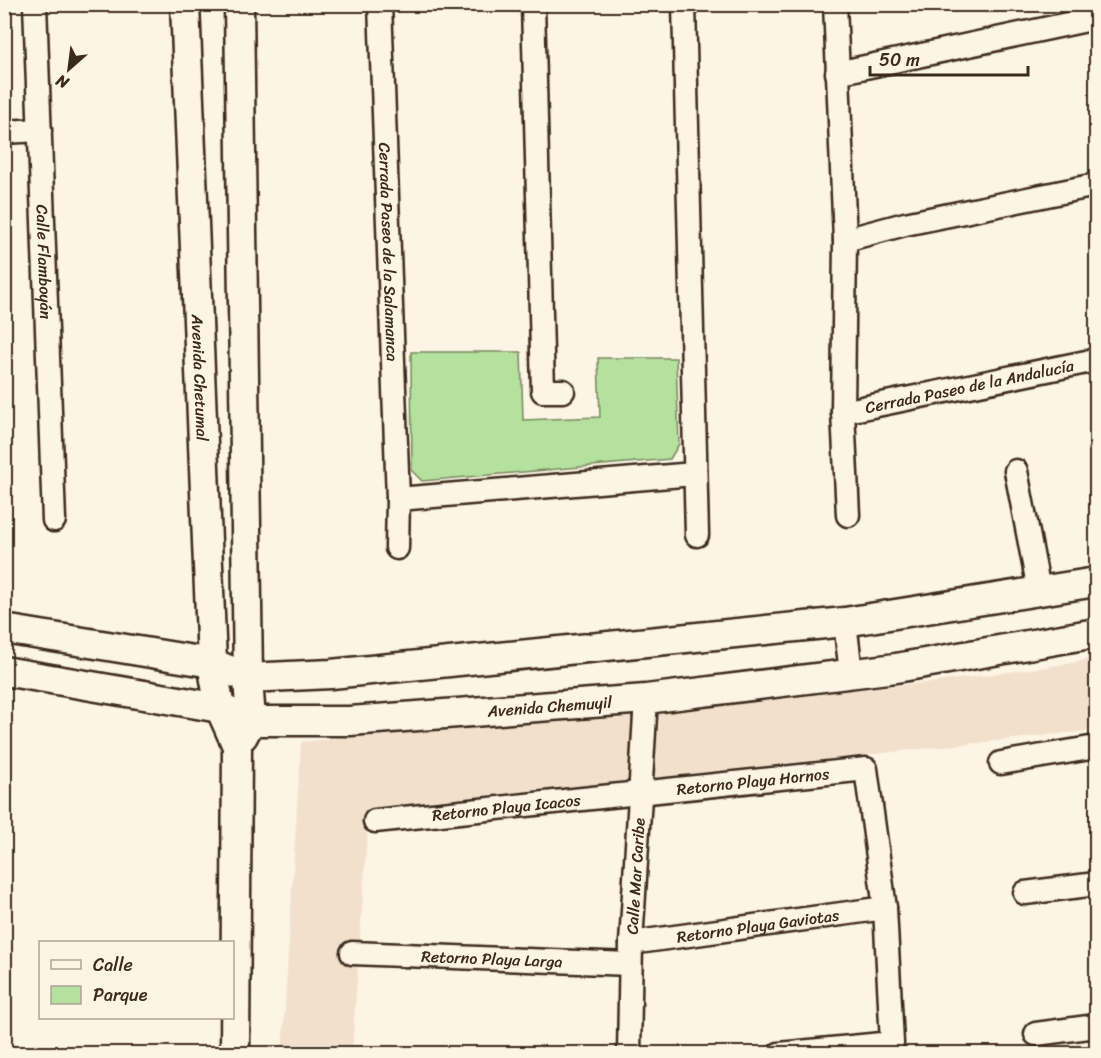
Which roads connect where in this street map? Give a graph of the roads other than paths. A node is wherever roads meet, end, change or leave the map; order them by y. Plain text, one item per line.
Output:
1 (35, 4) edge
2 (185, 4) edge
3 (239, 4) edge
4 (380, 4) edge
5 (533, 4) edge
6 (684, 4) edge
7 (835, 4) edge
8 (1096, 18) edge
9 (837, 73) junction
10 (40, 130) junction
11 (4, 132) edge
12 (1096, 185) edge
13 (845, 240) junction
14 (1096, 360) edge
15 (563, 391) dead end
16 (843, 412) junction
17 (1016, 471) dead end
18 (694, 474) junction
19 (398, 499) junction
20 (848, 515) dead end
21 (54, 520) dead end
22 (697, 535) dead end
23 (397, 548) dead end
24 (1096, 582) edge
25 (1039, 590) junction
26 (845, 622) junction
27 (4, 629) edge
28 (1096, 633) edge
29 (212, 663) junction
30 (4, 671) edge
31 (851, 673) junction
32 (248, 678) junction
33 (646, 699) junction
34 (220, 708) junction
35 (244, 733) junction
36 (1096, 747) edge
37 (1001, 763) dead end
38 (639, 794) junction
39 (375, 822) dead end
40 (1096, 884) edge
41 (1025, 892) dead end
42 (885, 908) junction
43 (352, 953) dead end
44 (630, 953) junction
45 (1096, 1026) edge
46 (1036, 1034) dead end
47 (235, 1053) edge
48 (629, 1053) edge
49 (779, 1053) edge

1 - 10 street, Calle Flamboyán
2 - 29 main road, Avenida Chetumal
3 - 32 main road, Avenida Chetumal
4 - 19 street, Cerrada Paseo de la Salamanca
5 - 15 street
6 - 18 street
7 - 9 street, Cerrada Paseo de la Andalucía
8 - 9 street
9 - 13 street, Cerrada Paseo de la Andalucía
10 - 11 street
10 - 21 street, Calle Flamboyán
12 - 13 street
13 - 16 street, Cerrada Paseo de la Andalucía
14 - 16 street, Cerrada Paseo de la Andalucía
16 - 20 street, Cerrada Paseo de la Andalucía
17 - 25 street
18 - 19 street
18 - 22 street
19 - 23 street, Cerrada Paseo de la Salamanca
24 - 25 main road
25 - 26 main road
26 - 31 street
26 - 32 main road
27 - 29 main road
28 - 31 main road, Avenida Chemuyil
29 - 32 main road
29 - 34 main road, Avenida Chetumal
30 - 34 main road
31 - 33 main road, Avenida Chemuyil
32 - 35 main road, Avenida Chetumal
33 - 35 main road, Avenida Chemuyil
33 - 38 street, Calle Mar Caribe
34 - 35 main road, Avenida Chetumal
35 - 47 main road, Avenida Chetumal
36 - 37 street
38 - 39 street, Retorno Playa Icacos
38 - 42 street, Retorno Playa Hornos
38 - 44 street, Calle Mar Caribe
40 - 41 street
42 - 44 street, Retorno Playa Gaviotas
42 - 49 street
43 - 44 street, Retorno Playa Larga
44 - 48 street, Calle Mar Caribe
45 - 46 street

